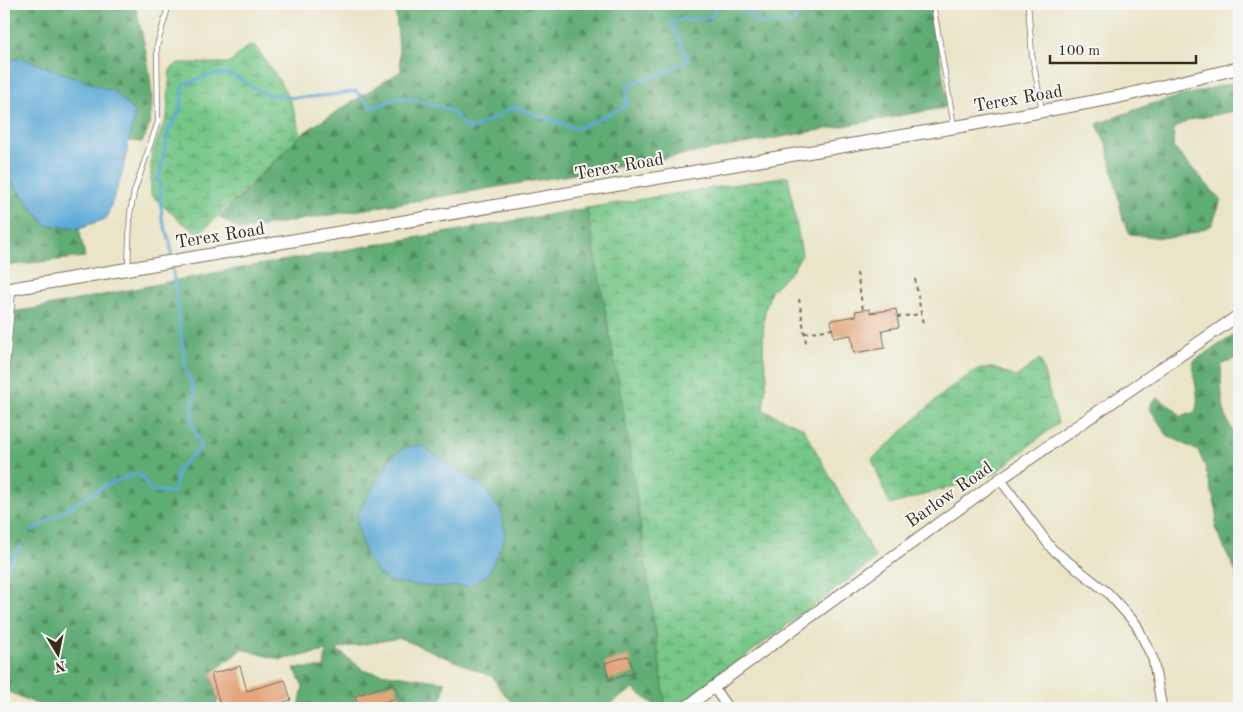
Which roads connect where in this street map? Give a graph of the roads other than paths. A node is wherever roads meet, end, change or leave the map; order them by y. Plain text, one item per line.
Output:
1 (169, 4) edge
2 (932, 4) edge
3 (1028, 4) edge
4 (1239, 68) edge
5 (1042, 111) junction
6 (954, 127) junction
7 (128, 270) junction
8 (8, 290) edge
9 (1239, 315) edge
10 (6, 377) dead end
11 (1000, 479) junction
12 (714, 688) junction
13 (686, 708) edge
14 (728, 708) edge
15 (1162, 708) edge

1 - 7 lane
2 - 6 lane
3 - 5 lane
4 - 5 main road, Terex Road
5 - 6 main road, Terex Road
6 - 7 main road, Terex Road
7 - 8 main road, Terex Road
8 - 10 lane
9 - 11 street, Barlow Road
11 - 12 street, Barlow Road
11 - 15 street
12 - 13 street, Barlow Road
12 - 14 street

